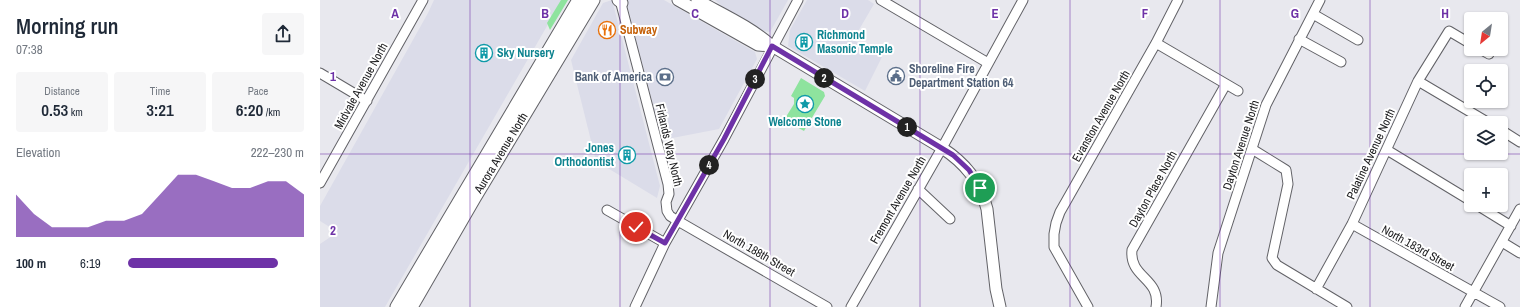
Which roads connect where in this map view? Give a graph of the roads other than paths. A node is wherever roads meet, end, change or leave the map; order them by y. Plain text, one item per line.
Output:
1 (423, 0) edge
2 (678, 0) edge
3 (697, 0) edge
4 (798, 0) edge
5 (881, 0) edge
6 (1022, 0) edge
7 (1178, 0) edge
8 (1320, 0) edge
9 (589, 1) edge
10 (621, 1) edge
11 (1313, 14) junction
12 (1299, 40) junction
13 (1358, 40) dead end
14 (1464, 40) edge
15 (1156, 43) junction
16 (772, 46) junction
17 (1341, 62) dead end
18 (988, 63) junction
19 (320, 73) edge
20 (533, 77) junction
21 (1418, 81) junction
22 (1226, 84) junction
23 (539, 90) junction
24 (1238, 91) dead end
25 (367, 101) junction
26 (1477, 116) edge
27 (1508, 134) edge
28 (1520, 142) edge
29 (942, 148) junction
30 (1252, 149) junction
31 (1387, 150) junction
32 (320, 182) edge
33 (471, 182) junction
34 (918, 189) junction
35 (1464, 197) edge
36 (474, 198) junction
37 (460, 201) junction
38 (1520, 209) edge
39 (607, 210) dead end
40 (1488, 212) edge
41 (464, 215) junction
42 (950, 219) dead end
43 (678, 221) junction
44 (1352, 224) junction
45 (1511, 226) junction
46 (1502, 242) junction
47 (665, 243) junction
48 (1520, 253) edge
49 (1316, 289) junction
50 (1474, 292) junction
51 (1156, 306) edge
52 (1213, 306) edge
53 (397, 307) edge
54 (411, 307) edge
55 (635, 307) edge
56 (827, 307) edge
57 (851, 307) edge
58 (1000, 307) edge
59 (1088, 307) edge
60 (1347, 307) edge
61 (1465, 307) edge
62 (1500, 307) edge

1 - 25 street, Midvale Avenue North
2 - 16 main road
3 - 16 main road
4 - 16 street
5 - 18 street
6 - 18 street, Fremont Avenue North
7 - 15 street, Evanston Avenue North
8 - 11 street, Dayton Avenue North
9 - 20 highway, Aurora Avenue North
9 - 23 highway, Aurora Avenue North
10 - 43 street, Firlands Way North
11 - 12 street, Dayton Avenue North
11 - 13 street
12 - 17 street
12 - 30 street, Dayton Avenue North
14 - 21 street, Palatine Avenue North
15 - 22 street
15 - 59 street, Evanston Avenue North
16 - 29 main road
16 - 43 street
18 - 29 street, Fremont Avenue North
19 - 25 street
20 - 23 main road
20 - 33 highway, Aurora Avenue North
21 - 26 street
21 - 31 street, Palatine Avenue North
22 - 24 street
22 - 51 street, Dayton Place North
23 - 36 highway, Aurora Avenue North
25 - 32 street, Midvale Avenue North
27 - 28 street
29 - 34 street, Fremont Avenue North
29 - 58 main road
30 - 49 street
30 - 52 street, Dayton Avenue North
31 - 35 street
31 - 44 street, Palatine Avenue North
33 - 36 main road
33 - 37 highway, Aurora Avenue North
34 - 42 street
34 - 57 street, Fremont Avenue North
36 - 41 highway, Aurora Avenue North
37 - 41 main road
37 - 53 highway, Aurora Avenue North
38 - 45 street
39 - 47 street
40 - 45 street
41 - 54 highway, Aurora Avenue North
43 - 47 street
43 - 56 street, North 188th Street
44 - 49 street, Palatine Avenue North
44 - 50 street, North 183rd Street
45 - 46 street
46 - 48 street
46 - 50 street
47 - 55 street
49 - 60 street
50 - 61 street
50 - 62 street, North 183rd Street

